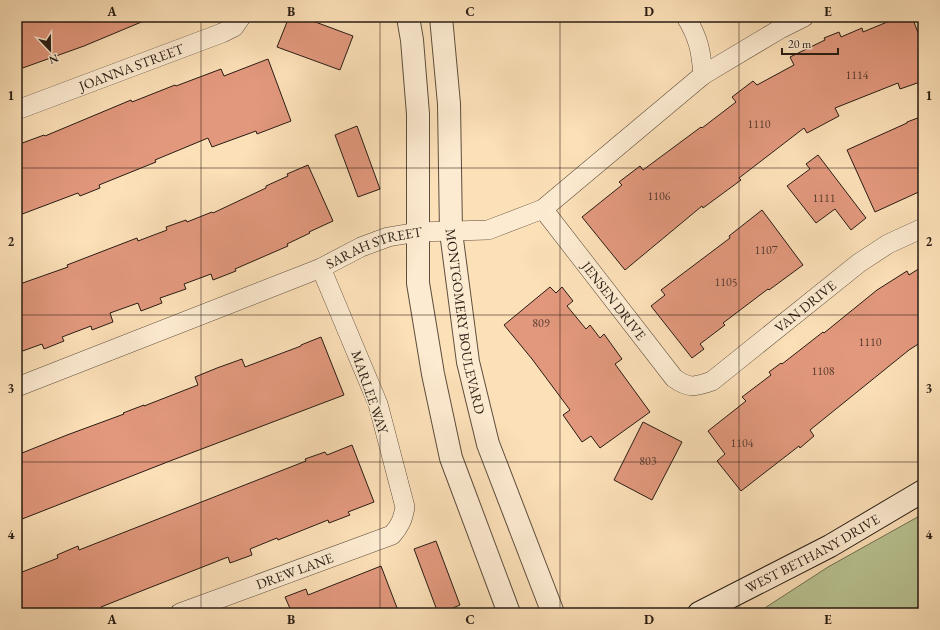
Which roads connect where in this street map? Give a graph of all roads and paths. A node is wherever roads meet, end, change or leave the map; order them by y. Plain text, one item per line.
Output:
1 (408, 17) edge
2 (441, 17) edge
3 (686, 17) edge
4 (804, 17) edge
5 (241, 18) edge
6 (703, 75) junction
7 (17, 110) edge
8 (543, 209) junction
9 (923, 228) edge
10 (418, 232) junction
11 (451, 232) junction
12 (321, 268) junction
13 (17, 387) edge
14 (690, 387) joint
15 (923, 491) edge
16 (403, 520) joint
17 (180, 613) edge
18 (509, 613) edge
19 (553, 613) edge
20 (699, 613) edge

1 - 10 street
2 - 11 street, MONTGOMERY BOULEVARD
3 - 6 street
4 - 6 street, SARAH STREET
5 - 7 street, JOANNA STREET
6 - 8 street, SARAH STREET
8 - 11 street, SARAH STREET
8 - 14 street, JENSEN DRIVE
9 - 14 street, VAN DRIVE
10 - 11 street, SARAH STREET
10 - 12 street, SARAH STREET
10 - 18 street
11 - 19 street, MONTGOMERY BOULEVARD
12 - 13 street, SARAH STREET
12 - 16 street, MARLEE WAY
15 - 20 street, WEST BETHANY DRIVE
16 - 17 street, DREW LANE

